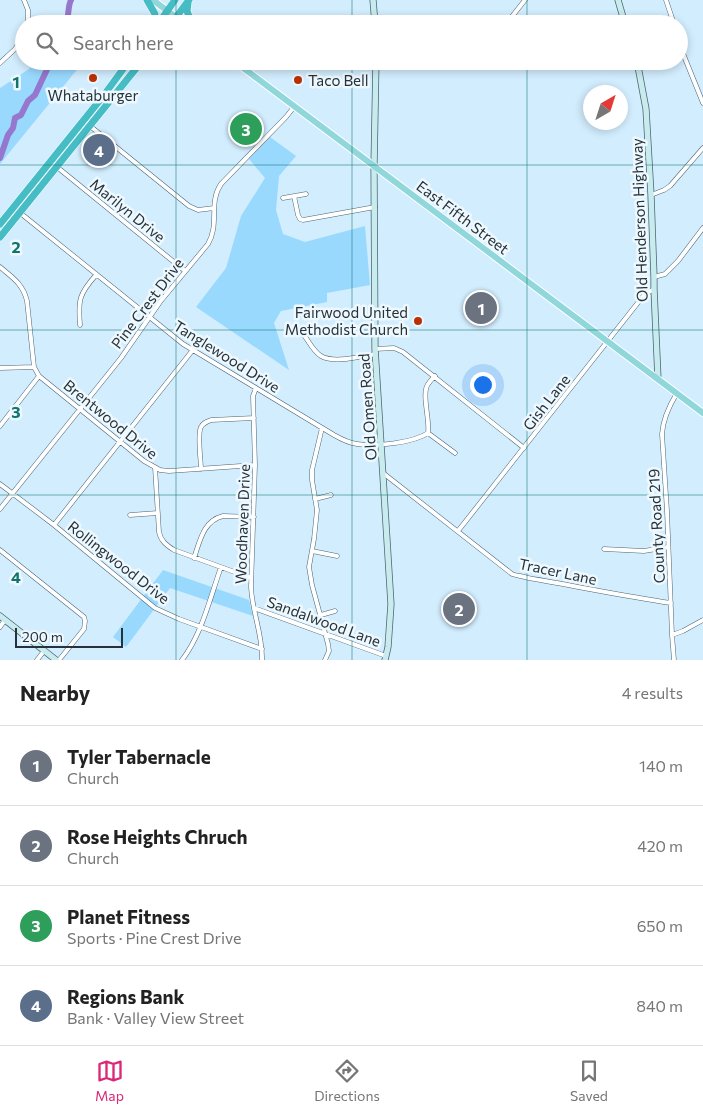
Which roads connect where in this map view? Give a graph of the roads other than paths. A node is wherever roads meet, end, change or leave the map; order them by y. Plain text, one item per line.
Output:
1 (24, 0) edge
2 (147, 0) edge
3 (153, 0) edge
4 (175, 0) edge
5 (189, 0) edge
6 (373, 0) edge
7 (525, 0) edge
8 (618, 0) edge
9 (666, 0) edge
10 (167, 11) junction
11 (28, 15) edge
12 (156, 15) edge
13 (164, 15) edge
14 (173, 15) edge
15 (178, 15) edge
16 (189, 15) edge
17 (374, 15) edge
18 (513, 15) edge
19 (622, 15) edge
20 (671, 15) edge
21 (15, 49) edge
22 (0, 62) edge
23 (688, 66) edge
24 (122, 70) edge
25 (135, 70) edge
26 (246, 70) edge
27 (376, 70) edge
28 (638, 70) edge
29 (703, 103) edge
30 (95, 106) junction
31 (294, 107) junction
32 (90, 126) junction
33 (703, 148) edge
34 (374, 166) junction
35 (57, 167) junction
36 (306, 194) dead end
37 (651, 195) junction
38 (294, 196) junction
39 (282, 198) dead end
40 (374, 207) junction
41 (214, 208) junction
42 (16, 210) junction
43 (0, 224) edge
44 (703, 228) edge
45 (0, 237) edge
46 (0, 267) edge
47 (185, 271) junction
48 (96, 275) junction
49 (654, 277) junction
50 (654, 289) junction
51 (148, 317) junction
52 (80, 325) dead end
53 (304, 335) dead end
54 (608, 341) junction
55 (192, 351) junction
56 (375, 351) junction
57 (34, 367) junction
58 (0, 368) edge
59 (39, 376) junction
60 (435, 376) junction
61 (658, 379) junction
62 (256, 388) junction
63 (677, 393) junction
64 (80, 409) junction
65 (703, 413) edge
66 (254, 418) junction
67 (0, 426) edge
68 (322, 428) junction
69 (428, 433) junction
70 (120, 441) junction
71 (381, 445) junction
72 (524, 448) junction
73 (455, 453) dead end
74 (255, 465) junction
75 (155, 467) junction
76 (201, 469) junction
77 (384, 473) junction
78 (0, 484) edge
79 (12, 494) junction
80 (331, 495) dead end
81 (315, 499) junction
82 (0, 509) edge
83 (158, 513) junction
84 (130, 515) dead end
85 (254, 517) junction
86 (54, 525) junction
87 (458, 531) junction
88 (668, 548) junction
89 (604, 549) dead end
90 (0, 550) edge
91 (312, 551) junction
92 (337, 556) dead end
93 (194, 558) junction
94 (221, 567) junction
95 (251, 578) junction
96 (671, 603) junction
97 (254, 608) junction
98 (335, 611) dead end
99 (320, 615) junction
100 (3, 618) edge
101 (703, 620) edge
102 (0, 627) edge
103 (200, 627) junction
104 (326, 634) junction
105 (672, 635) junction
106 (262, 649) junction
107 (44, 651) junction
108 (386, 658) edge
109 (37, 660) edge
110 (57, 660) edge
111 (182, 660) edge
112 (262, 660) edge
113 (326, 660) edge
114 (674, 660) edge

1 - 11 street
2 - 12 highway
3 - 10 main road
4 - 10 highway
5 - 15 highway
5 - 16 highway
6 - 17 street
7 - 18 street
8 - 19 street
9 - 20 street
10 - 13 highway
10 - 14 main road
21 - 22 street
23 - 29 street
24 - 30 highway
25 - 32 highway
26 - 31 main road, East Fifth Street
27 - 34 street, Old Omen Road
28 - 37 street, Old Henderson Highway
30 - 32 highway
30 - 42 highway
31 - 34 main road, East Fifth Street
31 - 41 street, Pine Crest Drive
32 - 35 highway
32 - 41 street
33 - 37 street
34 - 40 street, Old Omen Road
34 - 54 main road, East Fifth Street
35 - 42 highway
35 - 47 street, Marilyn Drive
36 - 38 street
37 - 49 street, Old Henderson Highway
38 - 39 street
38 - 40 street
40 - 56 street, Old Omen Road
41 - 47 street, Pine Crest Drive
42 - 43 highway
42 - 45 highway
42 - 48 street, Tanglewood Drive
44 - 49 street
46 - 57 street, Brentwood Drive
47 - 51 street, Pine Crest Drive
48 - 51 street, Tanglewood Drive
48 - 52 street
49 - 50 street, Old Henderson Highway
50 - 54 street, Gish Lane
50 - 61 street, Old Henderson Highway
51 - 55 street, Tanglewood Drive
51 - 64 street, Pine Crest Drive
53 - 56 street
54 - 61 main road, East Fifth Street
54 - 72 street, Gish Lane
55 - 62 street, Tanglewood Drive
55 - 70 street
56 - 60 street
56 - 71 street, Old Omen Road
57 - 58 street
57 - 59 street, Brentwood Drive
59 - 64 street, Brentwood Drive
59 - 67 street
60 - 69 street
60 - 72 street
61 - 63 main road, East Fifth Street
62 - 66 street, Woodhaven Drive
62 - 68 street, Tanglewood Drive
63 - 65 main road, East Fifth Street
63 - 88 street, County Road 219
64 - 70 street, Brentwood Drive
64 - 79 street, Pine Crest Drive
66 - 74 street, Woodhaven Drive
66 - 76 street
68 - 71 street, Tanglewood Drive
68 - 81 street
69 - 71 street, Tanglewood Drive
69 - 73 street
70 - 75 street, Brentwood Drive
70 - 86 street
71 - 77 street, Old Omen Road
72 - 87 street, Gish Lane
74 - 76 street
74 - 85 street, Woodhaven Drive
75 - 76 street
75 - 83 street, Brentwood Drive
77 - 87 street, Tracer Lane
77 - 108 street, Old Omen Road
78 - 79 street, Rollingwood Drive
79 - 82 street, Pine Crest Drive
79 - 86 street, Rollingwood Drive
80 - 81 street
81 - 91 street
83 - 84 street
83 - 93 street, Brentwood Drive
85 - 93 street
85 - 95 street, Woodhaven Drive
86 - 103 street, Rollingwood Drive
87 - 96 street, Tracer Lane
88 - 89 street
88 - 96 street, County Road 219
90 - 110 street
91 - 92 street
91 - 99 street
93 - 94 street, Brentwood Drive
94 - 95 street, Brentwood Drive
94 - 103 street
95 - 97 street, Woodhaven Drive
96 - 105 street, County Road 219
97 - 104 street, Sandalwood Lane
97 - 106 street, Woodhaven Drive
98 - 99 street
99 - 104 street
100 - 102 street
100 - 107 street
101 - 105 street
103 - 106 street, Rollingwood Drive
103 - 111 street
104 - 108 street, Sandalwood Lane
104 - 113 street
105 - 114 street, County Road 219
106 - 112 street, Woodhaven Drive
107 - 109 street
107 - 110 street

